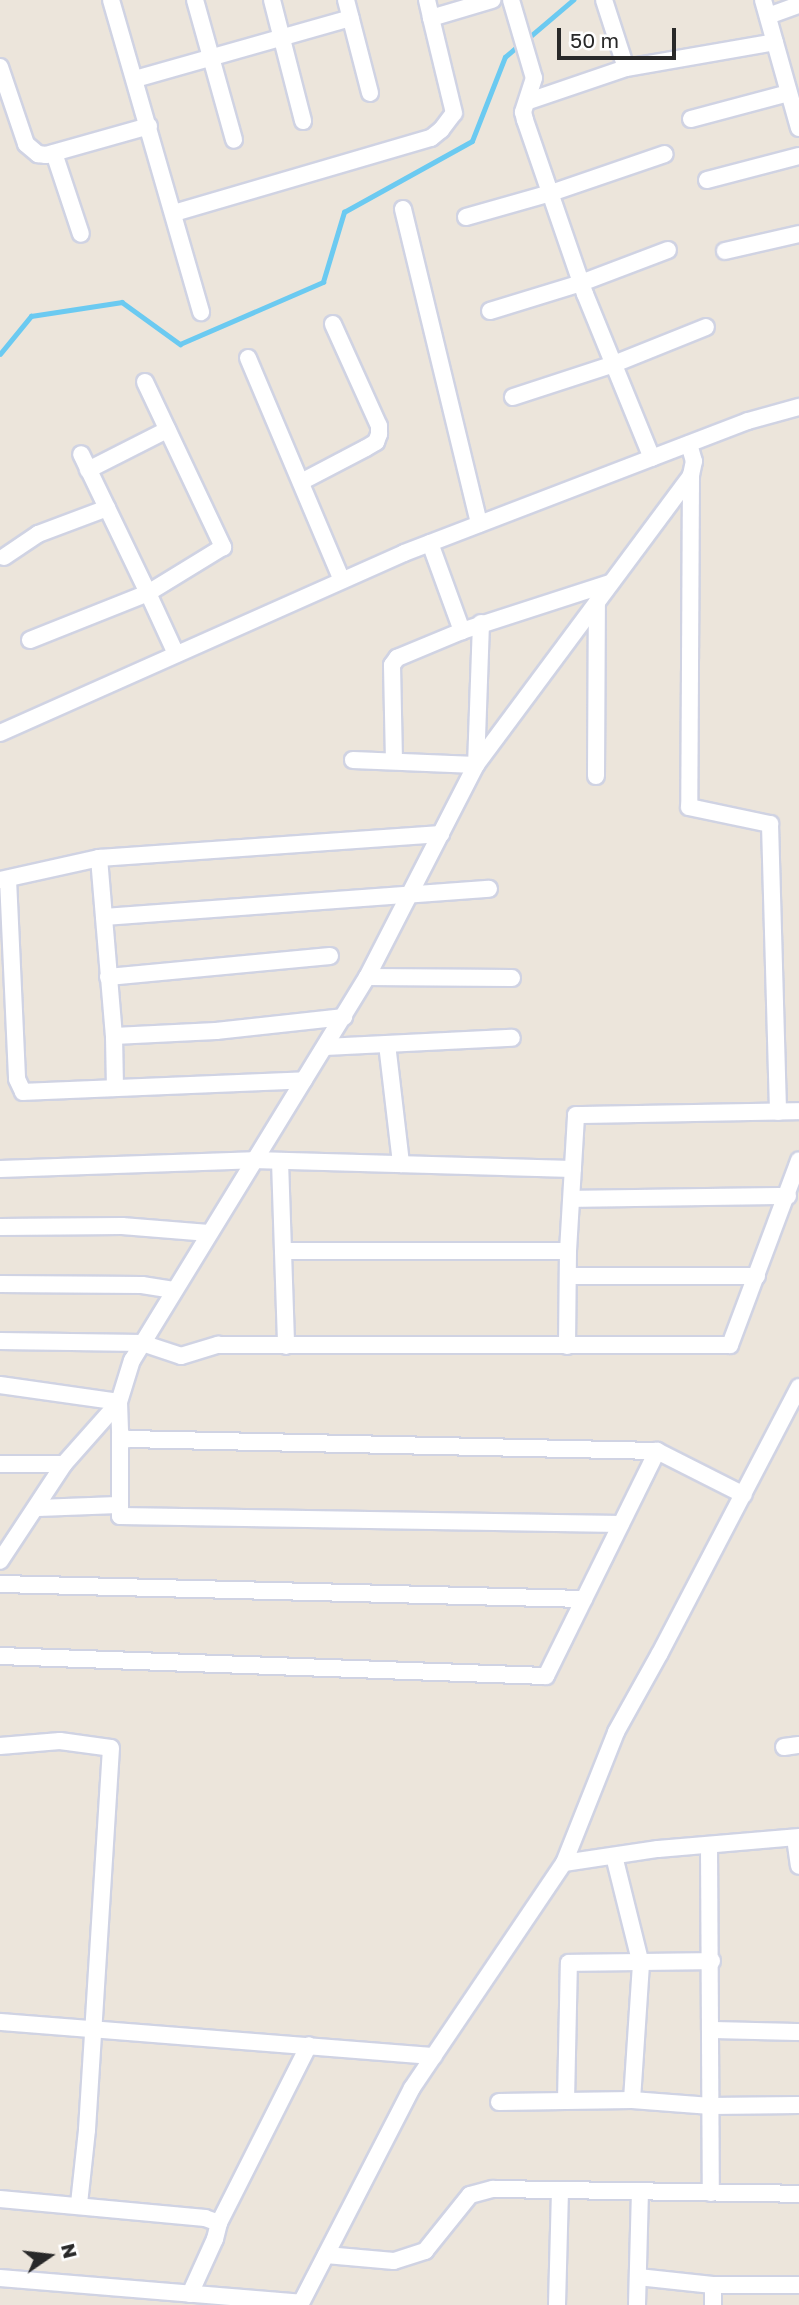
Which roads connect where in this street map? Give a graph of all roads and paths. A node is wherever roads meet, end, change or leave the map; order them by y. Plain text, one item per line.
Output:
1 (111, 0) edge
2 (195, 0) edge
3 (272, 0) edge
4 (346, 0) edge
5 (427, 0) edge
6 (492, 0) edge
7 (511, 0) edge
8 (604, 0) edge
9 (799, 5) edge
10 (765, 8) edge
11 (351, 18) junction
12 (431, 18) junction
13 (281, 38) junction
14 (775, 42) junction
15 (211, 57) junction
16 (0, 67) edge
17 (626, 68) junction
18 (135, 79) junction
19 (370, 93) dead end
20 (789, 93) junction
21 (529, 101) junction
22 (691, 119) dead end
23 (303, 121) dead end
24 (149, 126) junction
25 (799, 128) edge
26 (234, 140) dead end
27 (54, 152) junction
28 (665, 154) dead end
29 (799, 156) edge
30 (707, 180) dead end
31 (551, 193) junction
32 (403, 209) dead end
33 (174, 213) junction
34 (466, 218) dead end
35 (81, 234) dead end
36 (799, 234) edge
37 (668, 250) dead end
38 (725, 251) dead end
39 (581, 283) junction
40 (490, 311) dead end
41 (201, 312) dead end
42 (332, 324) dead end
43 (706, 327) dead end
44 (248, 358) dead end
45 (614, 364) junction
46 (145, 382) dead end
47 (513, 397) dead end
48 (799, 407) edge
49 (167, 429) junction
50 (689, 444) junction
51 (81, 454) dead end
52 (652, 458) junction
53 (89, 470) junction
54 (691, 475) junction
55 (301, 482) junction
56 (107, 508) junction
57 (479, 524) junction
58 (430, 543) junction
59 (4, 557) dead end
60 (342, 580) junction
61 (610, 583) junction
62 (149, 593) junction
63 (597, 602) junction
64 (481, 624) junction
65 (462, 631) junction
66 (30, 640) dead end
67 (176, 654) junction
68 (0, 733) edge
69 (353, 760) dead end
70 (394, 761) junction
71 (477, 765) junction
72 (596, 776) dead end
73 (441, 834) junction
74 (99, 858) junction
75 (4, 879) edge
76 (489, 889) dead end
77 (408, 896) junction
78 (104, 917) junction
79 (330, 957) dead end
80 (108, 977) junction
81 (368, 977) junction
82 (512, 978) dead end
83 (344, 1017) junction
84 (114, 1036) junction
85 (512, 1038) dead end
86 (387, 1044) junction
87 (325, 1047) junction
88 (304, 1080) junction
89 (115, 1088) junction
90 (799, 1111) edge
91 (778, 1112) junction
92 (253, 1160) junction
93 (799, 1160) edge
94 (280, 1161) junction
95 (401, 1164) junction
96 (0, 1168) edge
97 (573, 1169) junction
98 (788, 1196) junction
99 (572, 1199) junction
100 (0, 1227) edge
101 (209, 1233) junction
102 (283, 1251) junction
103 (568, 1251) junction
104 (568, 1276) junction
105 (757, 1276) junction
106 (0, 1284) edge
107 (174, 1290) junction
108 (0, 1340) edge
109 (142, 1343) junction
110 (286, 1346) junction
111 (567, 1346) junction
112 (0, 1385) edge
113 (799, 1387) edge
114 (119, 1402) junction
115 (792, 1415) edge
116 (120, 1436) junction
117 (657, 1451) junction
118 (0, 1464) edge
119 (64, 1464) junction
120 (744, 1496) junction
121 (118, 1505) junction
122 (38, 1508) junction
123 (621, 1524) junction
124 (0, 1561) edge
125 (0, 1584) edge
126 (584, 1599) junction
127 (0, 1656) edge
128 (0, 1746) edge
129 (797, 1837) edge
130 (709, 1845) junction
131 (614, 1856) junction
132 (564, 1863) junction
133 (799, 1866) edge
134 (712, 1961) junction
135 (641, 1964) junction
136 (0, 2022) edge
137 (91, 2030) junction
138 (711, 2030) junction
139 (799, 2032) edge
140 (309, 2045) junction
141 (434, 2056) junction
142 (632, 2100) junction
143 (566, 2101) junction
144 (499, 2102) dead end
145 (799, 2105) edge
146 (711, 2106) junction
147 (559, 2190) junction
148 (640, 2192) junction
149 (711, 2193) junction
150 (799, 2194) edge
151 (0, 2199) edge
152 (79, 2204) junction
153 (219, 2223) junction
154 (326, 2255) junction
155 (638, 2277) junction
156 (0, 2278) edge
157 (713, 2285) junction
158 (799, 2285) edge
159 (190, 2294) junction
160 (301, 2304) edge
161 (557, 2305) edge
162 (637, 2305) edge
163 (712, 2305) edge

1 - 18 street
2 - 15 street
3 - 13 street
4 - 11 street
5 - 12 street
6 - 12 street
7 - 21 street
8 - 17 street
9 - 10 street
10 - 14 street
11 - 13 street
11 - 19 street
12 - 33 street
13 - 15 street
13 - 23 street
14 - 17 street
14 - 20 street
15 - 18 street
15 - 26 street
16 - 27 street
17 - 21 street
18 - 24 street
20 - 22 street
20 - 25 street
21 - 31 street
24 - 27 street
24 - 33 street
27 - 35 street
28 - 31 street
29 - 30 street
31 - 34 street
31 - 39 street
32 - 57 street
33 - 41 street
36 - 38 street
37 - 39 street
39 - 40 street
39 - 45 street
42 - 55 street
43 - 45 street
44 - 55 street
45 - 47 street
45 - 52 street
46 - 49 street
48 - 50 street
49 - 53 street
49 - 62 street
50 - 52 street
50 - 54 street
51 - 53 street
52 - 57 street
53 - 56 street
54 - 61 street
54 - 91 street
55 - 60 street
56 - 59 street
56 - 62 street
57 - 58 street
58 - 60 street
58 - 65 street
60 - 67 street
61 - 63 street
61 - 64 street
62 - 66 street
62 - 67 street
63 - 71 street
63 - 72 street
64 - 65 street
64 - 71 street
65 - 70 street
67 - 68 street
69 - 70 street
70 - 71 street
71 - 73 street
73 - 74 street
73 - 77 street
74 - 75 street
74 - 78 street
75 - 89 street
76 - 77 street
77 - 78 street
77 - 81 street
78 - 80 street
79 - 80 street
80 - 84 street
81 - 82 street
81 - 83 street
83 - 84 street
83 - 87 street
84 - 89 street
85 - 86 street
86 - 87 street
86 - 95 street
87 - 88 street
88 - 89 street
88 - 92 street
90 - 91 street
91 - 97 street
92 - 94 street
92 - 96 street
92 - 101 street
93 - 98 street
94 - 95 street
94 - 102 street
95 - 97 street
97 - 99 street
98 - 99 street
98 - 105 street
99 - 103 street
100 - 101 street
101 - 107 street
102 - 103 street
102 - 110 street
103 - 104 street
104 - 105 street
104 - 111 street
105 - 111 street
106 - 107 street
107 - 109 street
108 - 109 street
109 - 110 street
109 - 114 street
110 - 111 street
112 - 114 street
113 - 115 street
114 - 116 street
114 - 119 street
115 - 120 street
116 - 117 street
116 - 121 street
117 - 120 street
117 - 123 street
118 - 119 street
119 - 122 street
120 - 132 street
121 - 122 street
121 - 123 street
122 - 124 street
123 - 126 street
125 - 126 street
126 - 127 street
128 - 137 street
129 - 130 street
129 - 133 street
130 - 131 street
130 - 134 street
131 - 132 street
131 - 135 street
132 - 141 street
134 - 135 street
134 - 138 street
135 - 142 street
135 - 143 street
136 - 137 street
137 - 140 street
137 - 152 street
138 - 139 street
138 - 146 street
140 - 141 street
140 - 153 street
141 - 154 street
142 - 143 street
142 - 146 street
143 - 144 street
145 - 146 street
146 - 149 street
147 - 148 street
147 - 154 street
147 - 161 street
148 - 149 street
148 - 155 street
149 - 150 street
151 - 152 street
152 - 153 street
153 - 159 street
154 - 160 street
155 - 157 street
155 - 162 street
156 - 159 street
157 - 158 street
157 - 163 street
159 - 160 street

